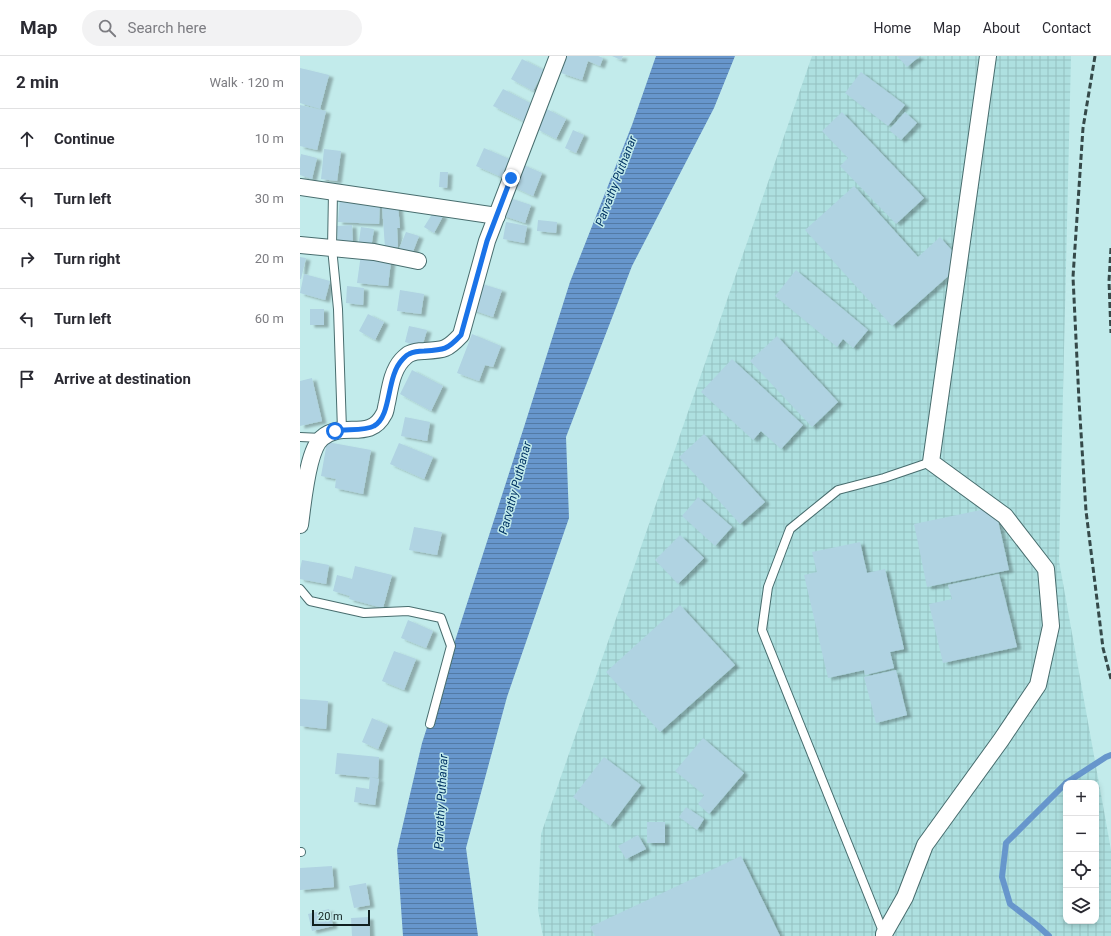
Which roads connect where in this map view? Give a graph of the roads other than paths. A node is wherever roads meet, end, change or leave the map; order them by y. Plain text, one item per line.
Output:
1 (558, 56) edge
2 (988, 56) edge
3 (300, 187) edge
4 (333, 192) junction
5 (497, 216) junction
6 (300, 245) edge
7 (332, 248) junction
8 (418, 261) dead end
9 (342, 430) junction
10 (300, 437) edge
11 (322, 438) junction
12 (931, 462) junction
13 (300, 525) edge
14 (300, 589) edge
15 (430, 724) dead end
16 (884, 935) edge

1 - 5 street
2 - 12 street
3 - 4 street
4 - 5 street
4 - 7 lane
5 - 9 street
6 - 7 street
7 - 8 street
7 - 9 lane
9 - 11 street
10 - 11 lane
11 - 13 street
12 - 16 street
12 - 16 lane
14 - 15 lane

